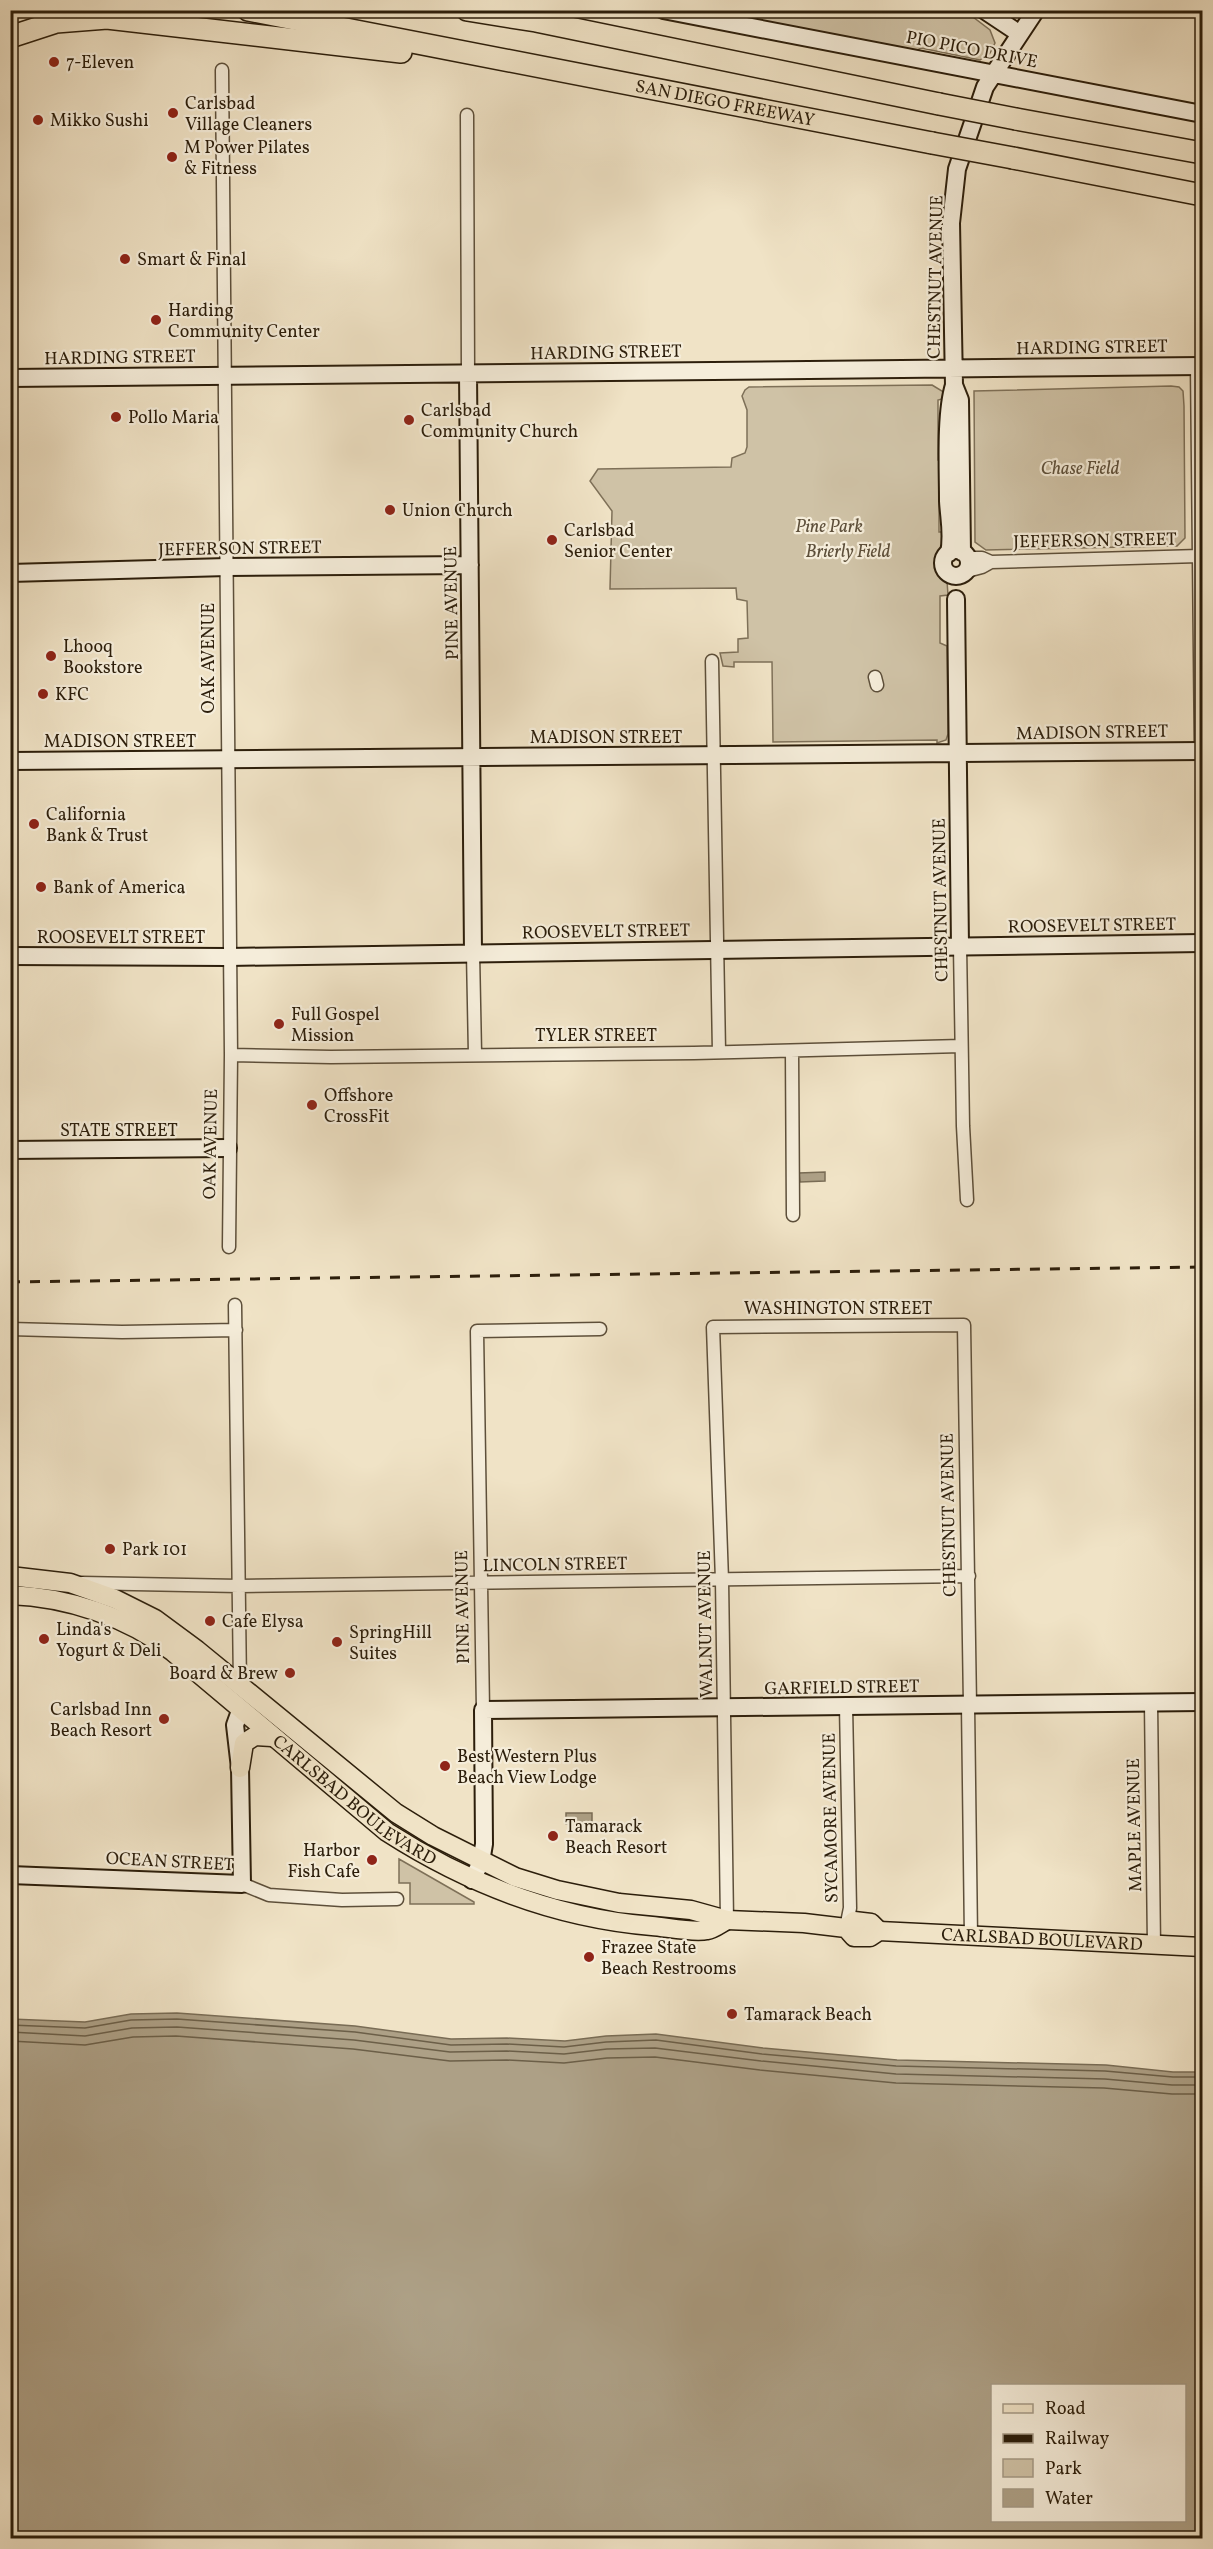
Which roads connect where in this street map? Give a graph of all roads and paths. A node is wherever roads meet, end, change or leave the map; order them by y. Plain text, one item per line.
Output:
1 (248, 10) edge
2 (467, 10) edge
3 (663, 10) edge
4 (984, 10) edge
5 (1036, 10) edge
6 (527, 16) edge
7 (1020, 34) junction
8 (10, 37) edge
9 (222, 70) dead end
10 (561, 71) junction
11 (993, 73) junction
12 (1203, 114) edge
13 (467, 115) dead end
14 (1203, 153) edge
15 (1203, 195) edge
16 (1200, 366) edge
17 (468, 373) junction
18 (225, 376) junction
19 (954, 376) junction
20 (10, 378) edge
21 (1199, 556) junction
22 (959, 564) junction
23 (470, 565) junction
24 (227, 567) junction
25 (10, 573) edge
26 (712, 661) dead end
27 (1202, 751) edge
28 (958, 753) junction
29 (714, 756) junction
30 (472, 757) junction
31 (228, 760) junction
32 (10, 761) edge
33 (1203, 943) edge
34 (960, 946) junction
35 (716, 948) junction
36 (473, 953) junction
37 (10, 956) edge
38 (229, 957) junction
39 (961, 1046) junction
40 (719, 1052) junction
41 (792, 1052) junction
42 (475, 1054) junction
43 (231, 1055) junction
44 (228, 1148) junction
45 (10, 1150) edge
46 (967, 1200) dead end
47 (793, 1215) dead end
48 (229, 1246) dead end
49 (235, 1305) dead end
50 (964, 1325) joint
51 (713, 1327) joint
52 (10, 1329) edge
53 (236, 1329) junction
54 (600, 1329) dead end
55 (10, 1576) edge
56 (969, 1576) junction
57 (722, 1580) junction
58 (69, 1583) junction
59 (481, 1583) junction
60 (239, 1586) junction
61 (10, 1595) edge
62 (184, 1661) junction
63 (240, 1686) junction
64 (1203, 1702) edge
65 (1151, 1703) junction
66 (969, 1705) junction
67 (846, 1706) junction
68 (724, 1708) junction
69 (483, 1710) junction
70 (240, 1711) junction
71 (293, 1729) junction
72 (272, 1737) junction
73 (240, 1768) junction
74 (481, 1862) junction
75 (10, 1875) edge
76 (472, 1880) junction
77 (242, 1884) junction
78 (397, 1899) dead end
79 (728, 1920) junction
80 (846, 1928) junction
81 (972, 1936) junction
82 (1154, 1946) junction
83 (1203, 1947) edge

1 - 10 highway, SAN DIEGO FREEWAY
2 - 6 highway
3 - 11 street, PIO PICO DRIVE
4 - 7 street
5 - 7 street, CHESTNUT AVENUE
6 - 14 highway, bridge
7 - 11 street, CHESTNUT AVENUE
8 - 10 highway
9 - 18 street, OAK AVENUE
10 - 15 highway, SAN DIEGO FREEWAY, bridge
11 - 12 street, PIO PICO DRIVE
11 - 19 street, CHESTNUT AVENUE
13 - 17 street, PINE AVENUE
16 - 19 street, HARDING STREET
16 - 21 street
17 - 18 street, HARDING STREET
17 - 19 street, HARDING STREET
17 - 23 street, PINE AVENUE
18 - 20 street, HARDING STREET
18 - 24 street, OAK AVENUE
19 - 22 street, CHESTNUT AVENUE
21 - 22 street, JEFFERSON STREET
21 - 27 street
22 - 28 street, CHESTNUT AVENUE
23 - 24 street, JEFFERSON STREET
23 - 30 street, PINE AVENUE
24 - 25 street, JEFFERSON STREET
24 - 31 street, OAK AVENUE
26 - 29 street
27 - 28 street, MADISON STREET
28 - 29 street, MADISON STREET
28 - 34 street, CHESTNUT AVENUE
29 - 30 street, MADISON STREET
29 - 35 street
30 - 31 street, MADISON STREET
30 - 36 street, PINE AVENUE
31 - 32 street, MADISON STREET
31 - 38 street, OAK AVENUE
33 - 34 street, ROOSEVELT STREET
34 - 35 street, ROOSEVELT STREET
34 - 39 street, CHESTNUT AVENUE
35 - 36 street, ROOSEVELT STREET
35 - 40 street
36 - 38 street, ROOSEVELT STREET
36 - 42 street, PINE AVENUE
37 - 38 street, ROOSEVELT STREET
38 - 43 street, OAK AVENUE
39 - 41 street, TYLER STREET
39 - 46 street, CHESTNUT AVENUE
40 - 41 street, TYLER STREET
40 - 42 street, TYLER STREET
41 - 47 street
42 - 43 street, TYLER STREET
43 - 44 street, OAK AVENUE
44 - 45 street, STATE STREET
44 - 48 street, OAK AVENUE
49 - 53 street
50 - 51 street, WASHINGTON STREET
50 - 56 street, CHESTNUT AVENUE
51 - 57 street, WALNUT AVENUE
52 - 53 street
53 - 60 street
54 - 59 street, PINE AVENUE
55 - 58 main road, CARLSBAD BOULEVARD
56 - 57 street, LINCOLN STREET
56 - 66 street, CHESTNUT AVENUE
57 - 59 street, LINCOLN STREET
57 - 68 street, WALNUT AVENUE
58 - 60 street, LINCOLN STREET
58 - 63 main road, CARLSBAD BOULEVARD
59 - 60 street, LINCOLN STREET
59 - 69 street, PINE AVENUE
60 - 63 street
61 - 62 main road, CARLSBAD BOULEVARD
62 - 63 main road
62 - 70 main road, CARLSBAD BOULEVARD
63 - 71 main road, CARLSBAD BOULEVARD
64 - 65 street, GARFIELD STREET
65 - 66 street, GARFIELD STREET
65 - 82 street, MAPLE AVENUE
66 - 67 street, GARFIELD STREET
66 - 81 street, CHESTNUT AVENUE
67 - 68 street, GARFIELD STREET
67 - 80 street, SYCAMORE AVENUE
68 - 69 street, GARFIELD STREET
68 - 79 street, WALNUT AVENUE
69 - 74 street, PINE AVENUE
70 - 71 main road
70 - 72 main road, CARLSBAD BOULEVARD
70 - 73 street
71 - 74 main road, CARLSBAD BOULEVARD
72 - 73 main road
72 - 76 main road, CARLSBAD BOULEVARD
73 - 77 street
74 - 76 street, PINE AVENUE
74 - 79 main road, CARLSBAD BOULEVARD
75 - 77 street, OCEAN STREET
76 - 79 main road, CARLSBAD BOULEVARD
77 - 78 street, OCEAN STREET
79 - 80 main road, CARLSBAD BOULEVARD
80 - 81 main road, CARLSBAD BOULEVARD
81 - 82 main road, CARLSBAD BOULEVARD
82 - 83 main road, CARLSBAD BOULEVARD

